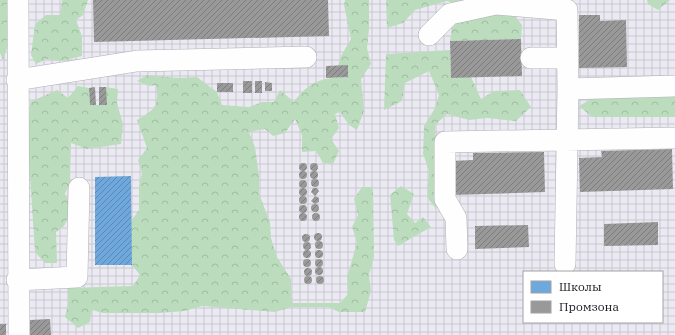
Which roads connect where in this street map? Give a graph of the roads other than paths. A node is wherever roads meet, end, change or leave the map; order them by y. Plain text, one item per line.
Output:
1 (18, 0) edge
2 (429, 34) dead end
3 (306, 57) dead end
4 (531, 58) dead end
5 (568, 58) junction
6 (17, 80) junction
7 (675, 86) edge
8 (568, 89) junction
9 (675, 138) edge
10 (567, 140) junction
11 (79, 188) dead end
12 (457, 249) dead end
13 (565, 264) dead end
14 (17, 280) junction
15 (19, 335) edge

1 - 6 lane
2 - 5 lane
3 - 6 lane
4 - 5 lane
5 - 8 lane
6 - 14 lane
7 - 8 lane
8 - 10 lane
9 - 10 lane
10 - 12 lane
10 - 13 lane
11 - 14 lane
14 - 15 lane

